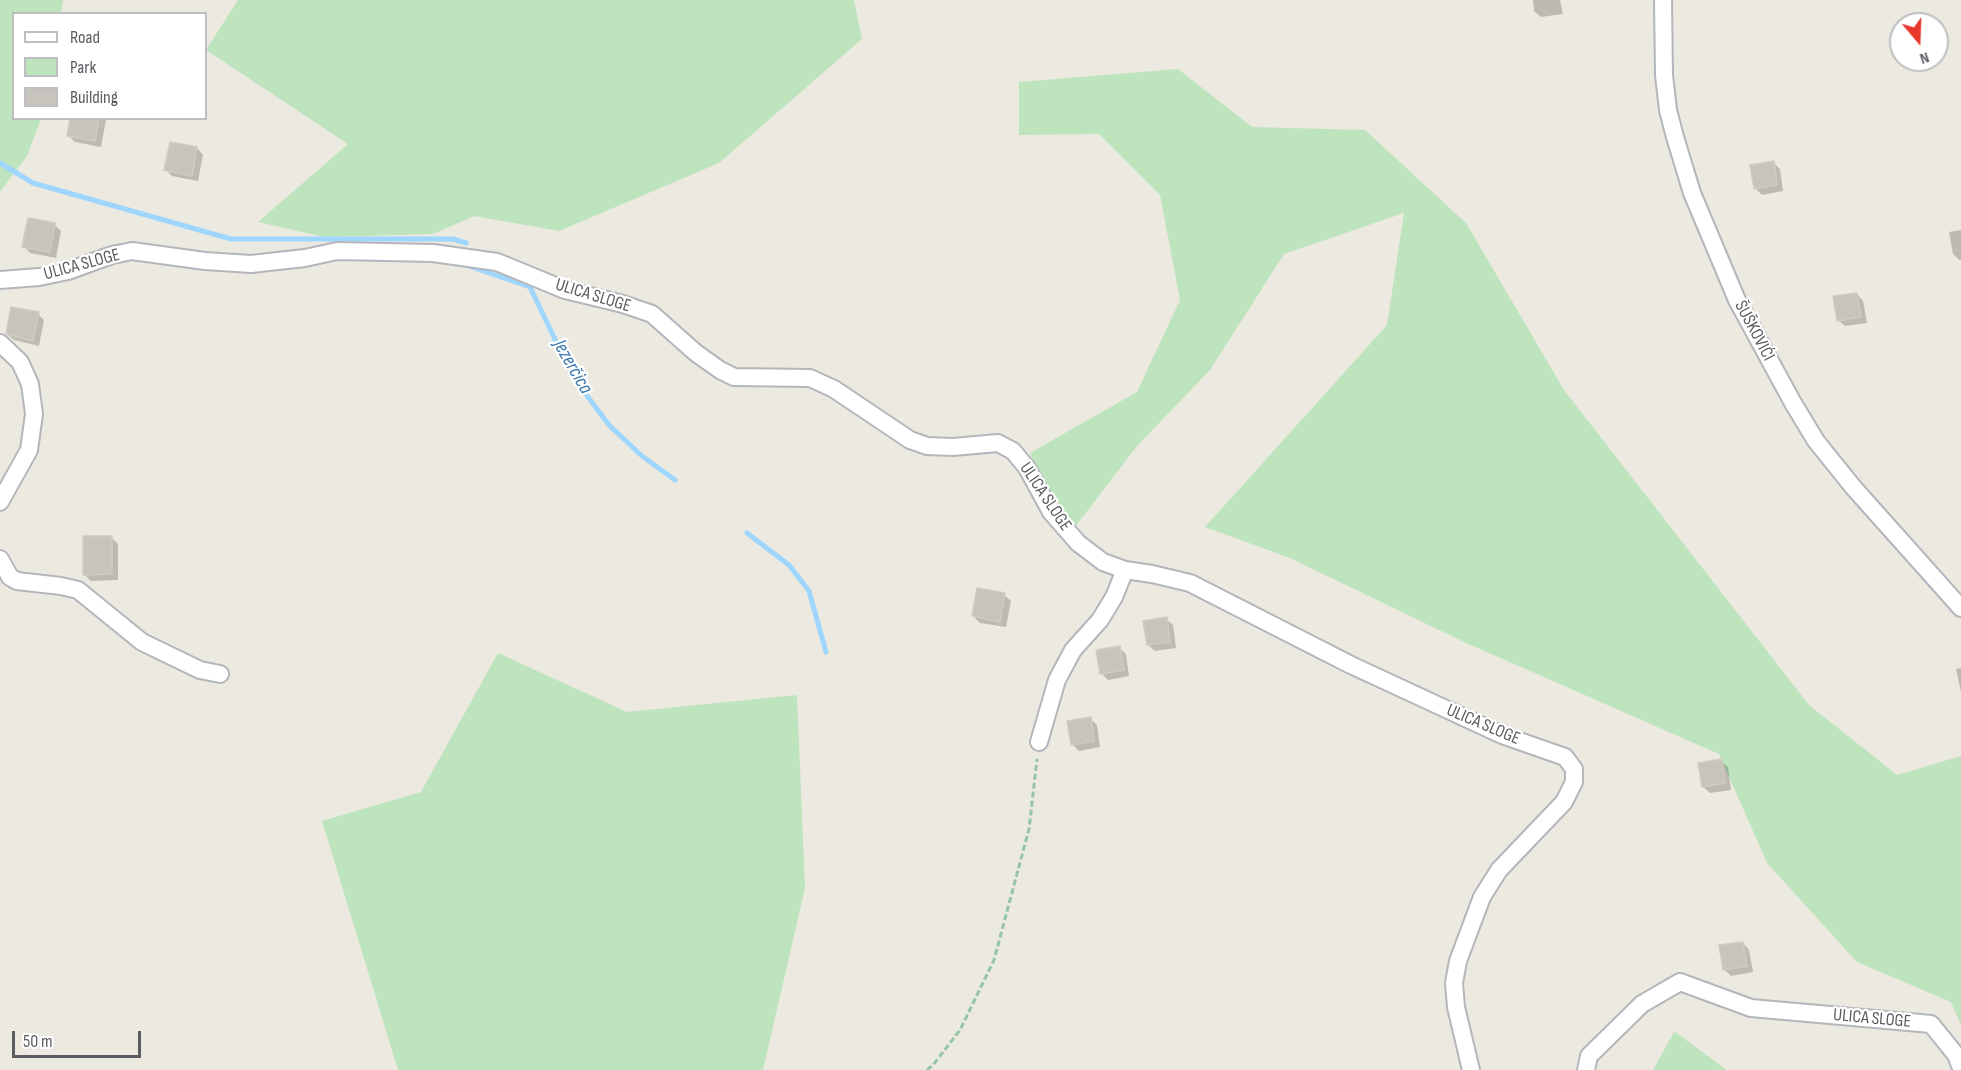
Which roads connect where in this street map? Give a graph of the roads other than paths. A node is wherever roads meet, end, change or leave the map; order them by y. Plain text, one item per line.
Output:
1 (1663, 0) edge
2 (0, 280) edge
3 (0, 343) edge
4 (0, 502) edge
5 (0, 559) edge
6 (1125, 570) junction
7 (1961, 608) edge
8 (220, 674) dead end
9 (1039, 742) road end
10 (1961, 1068) edge
11 (1471, 1070) edge
12 (1587, 1070) edge

1 - 7 street, ŠUŠKOVIĆI
2 - 6 street, ULICA SLOGE
3 - 4 street
5 - 8 street
6 - 9 street
6 - 11 street, ULICA SLOGE
10 - 12 street, ULICA SLOGE

